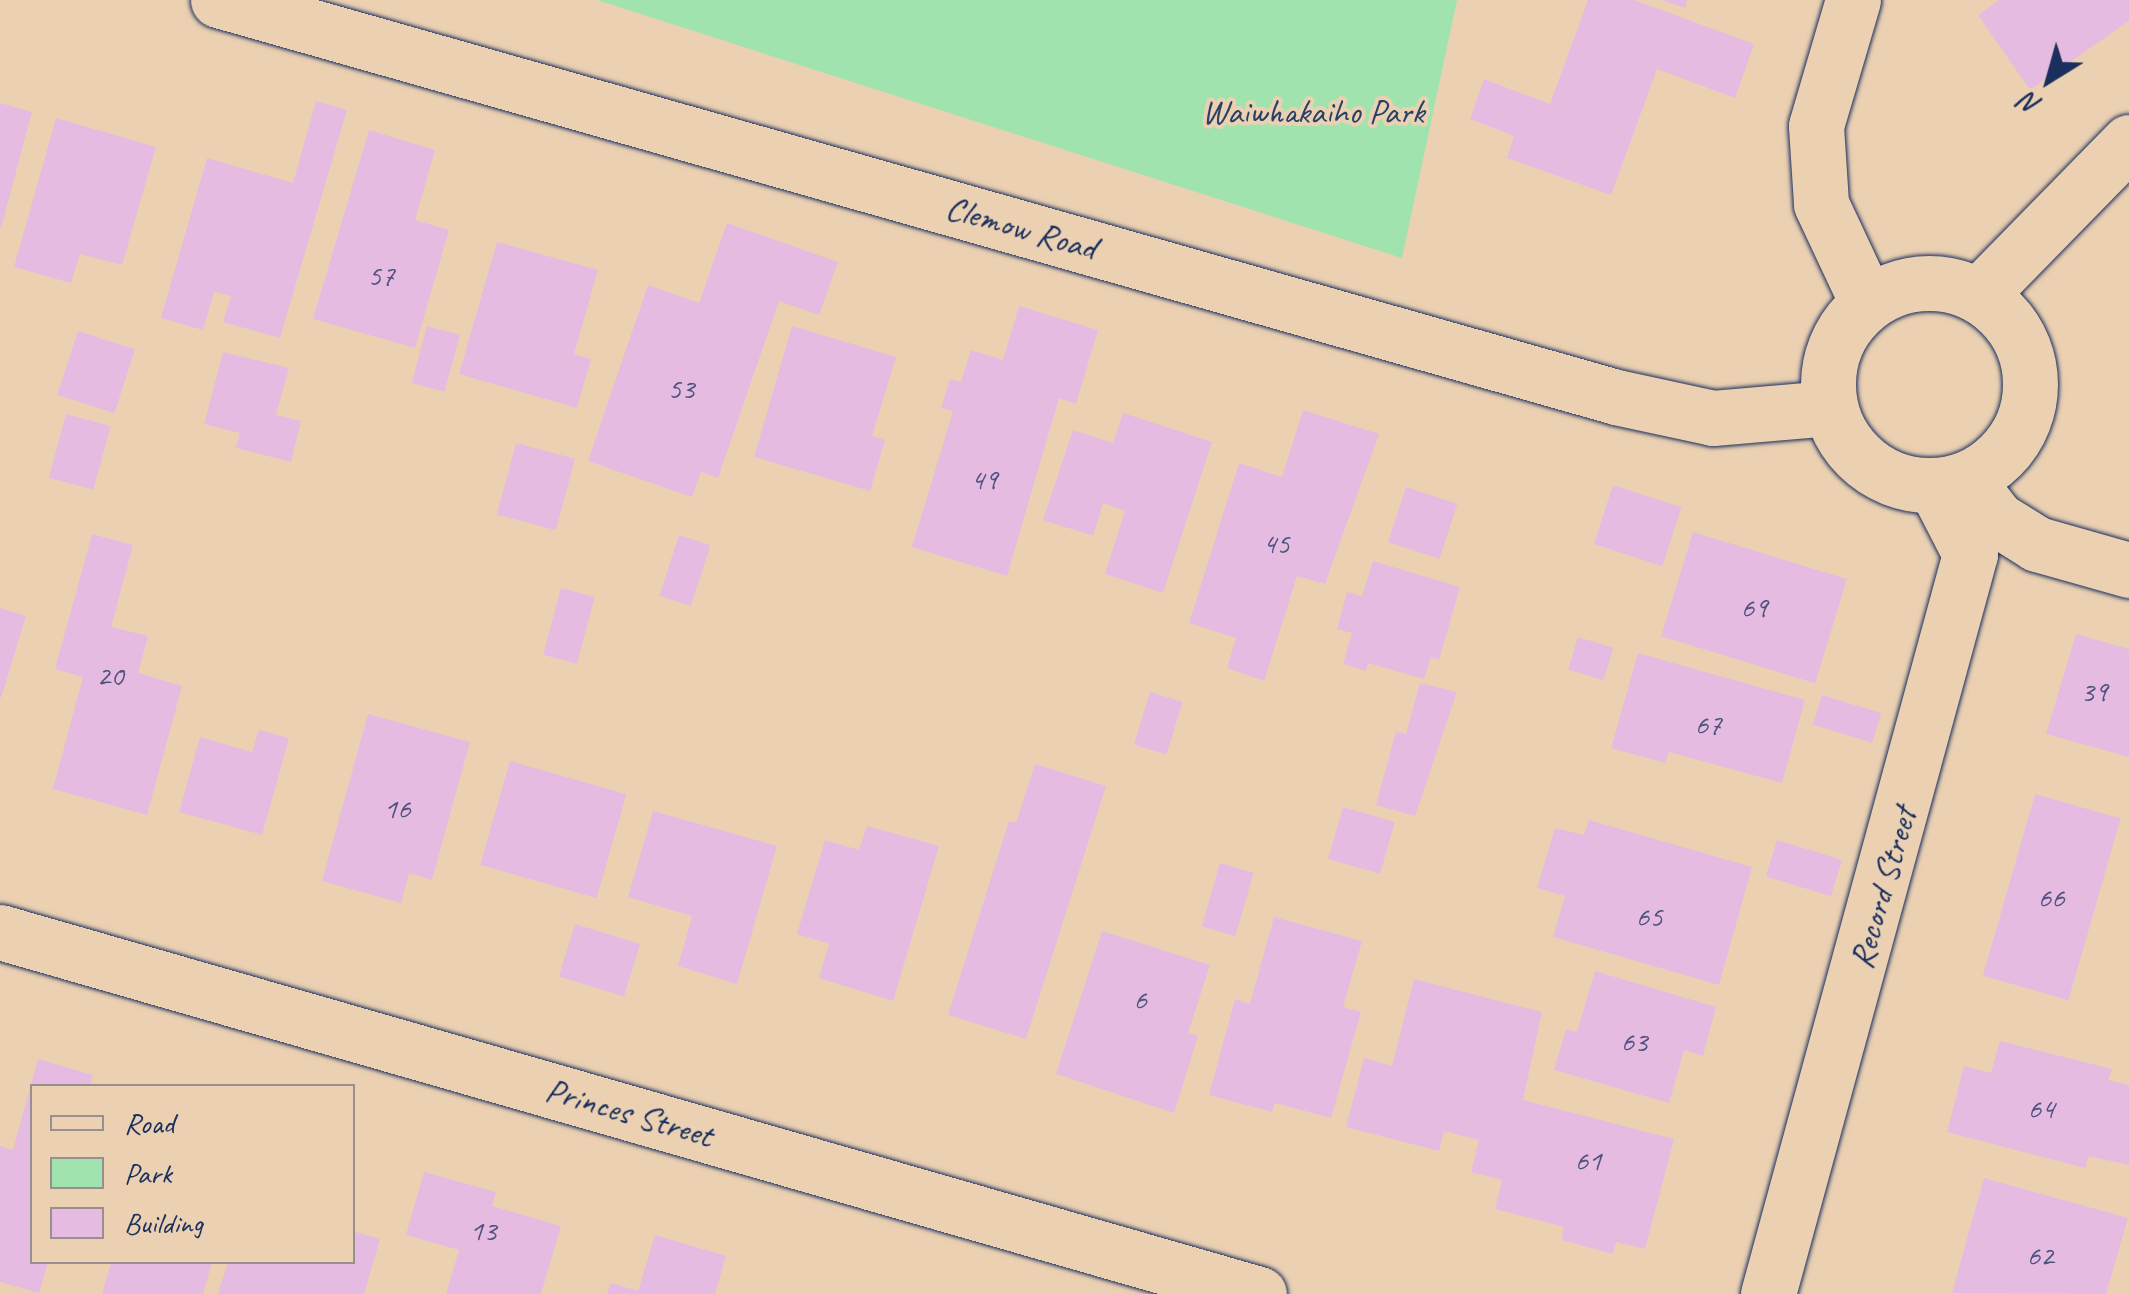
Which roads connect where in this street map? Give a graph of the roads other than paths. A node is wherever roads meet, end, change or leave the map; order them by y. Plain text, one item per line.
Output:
1 (218, 0) edge
2 (1854, 0) edge
3 (2129, 142) edge
4 (1979, 295) junction
5 (1867, 302) junction
6 (1830, 408) junction
7 (1951, 482) junction
8 (2129, 570) edge
9 (0, 932) edge
10 (1258, 1294) edge
11 (1768, 1294) edge

1 - 6 street, Clemow Road
2 - 5 street
3 - 4 street
4 - 5 street
4 - 7 street
5 - 6 street
6 - 7 street
7 - 8 street
7 - 11 street, Record Street
9 - 10 street, Princes Street

